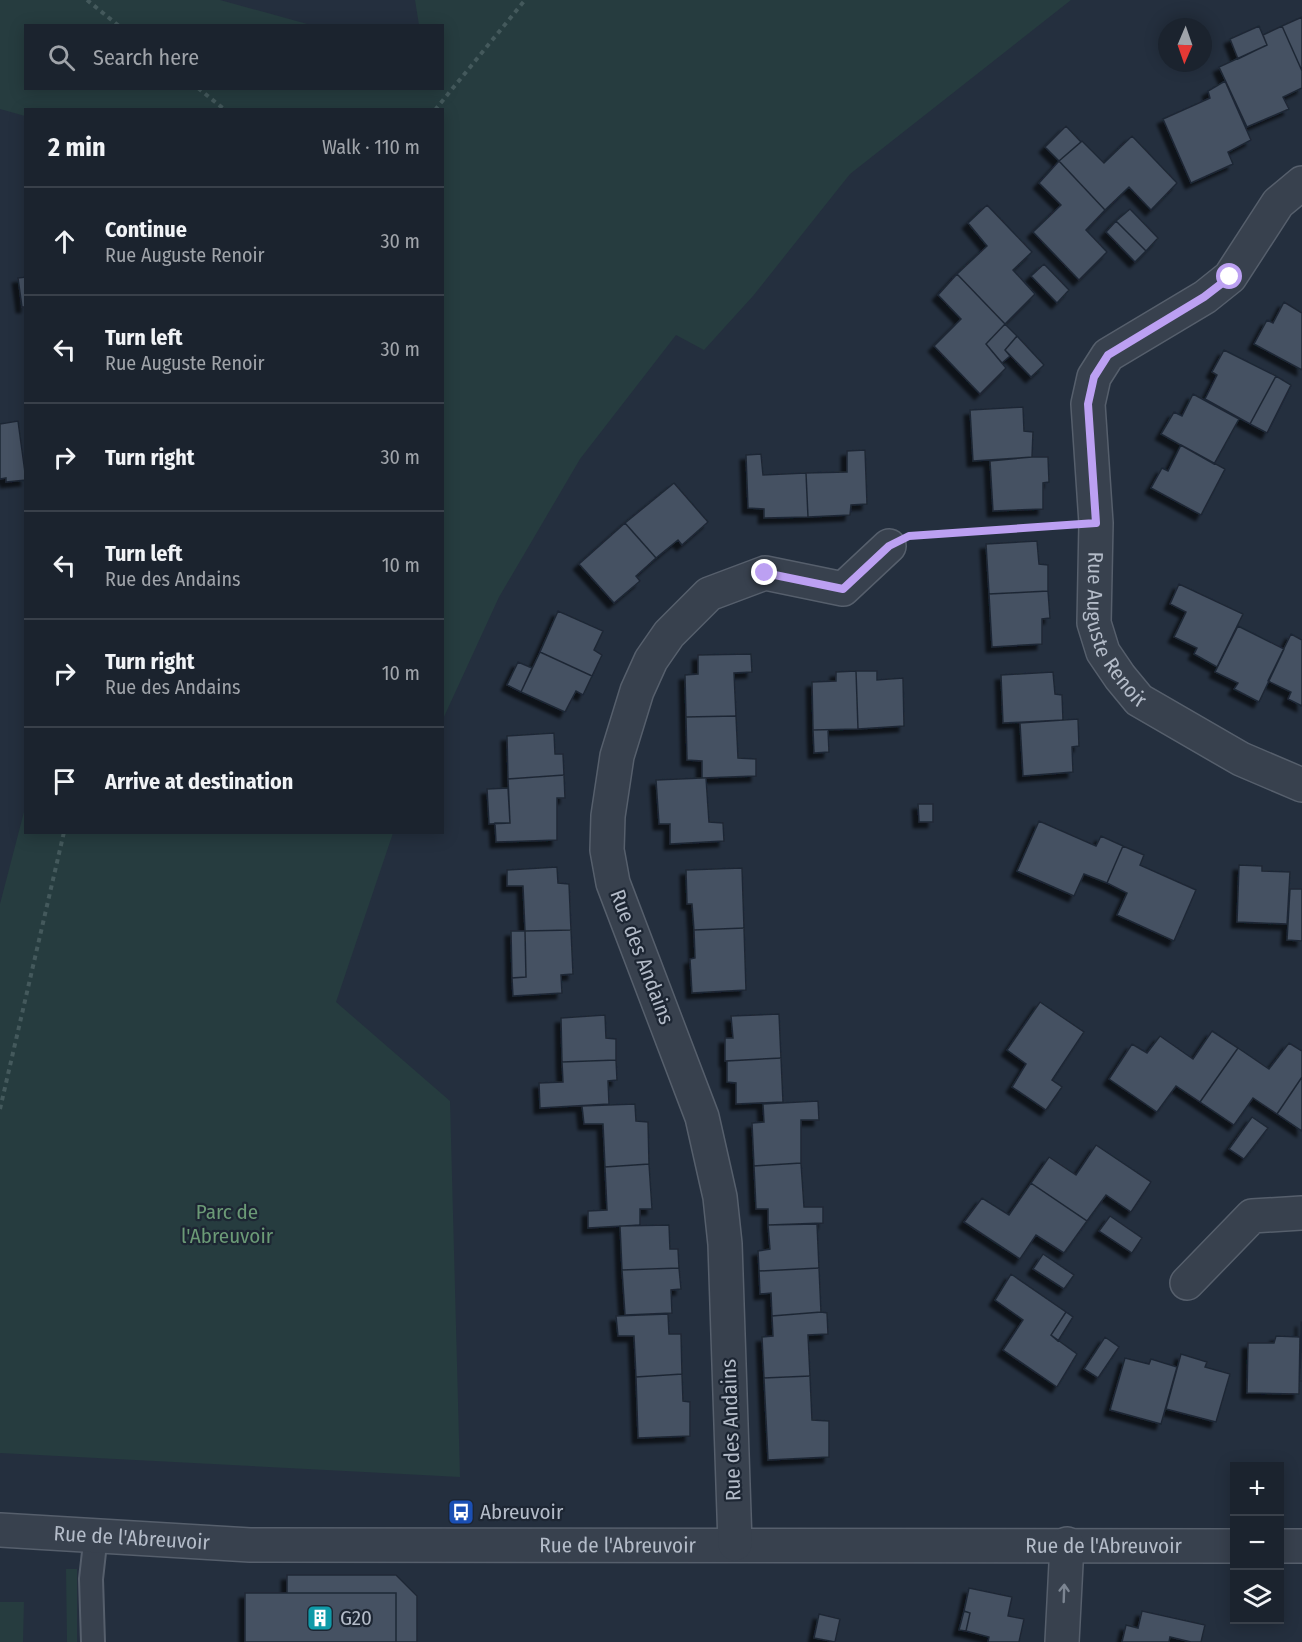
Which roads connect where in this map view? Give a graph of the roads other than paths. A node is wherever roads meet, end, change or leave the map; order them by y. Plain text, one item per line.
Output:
1 (1302, 183) edge
2 (889, 546) road end
3 (1302, 784) edge
4 (1302, 1213) edge
5 (1187, 1283) dead end
6 (0, 1530) edge
7 (96, 1534) junction
8 (735, 1544) junction
9 (1067, 1544) junction
10 (1230, 1546) edge
11 (1284, 1546) edge
12 (1302, 1546) edge
13 (93, 1642) edge
14 (1062, 1642) edge

1 - 3 street, Rue Auguste Renoir
2 - 8 street, Rue des Andains
4 - 5 street
6 - 7 street, Rue de l'Abreuvoir
7 - 8 street, Rue de l'Abreuvoir
7 - 13 lane
8 - 9 street, Rue de l'Abreuvoir
9 - 10 street, Rue de l'Abreuvoir
14 -> 9 street
11 - 12 street

